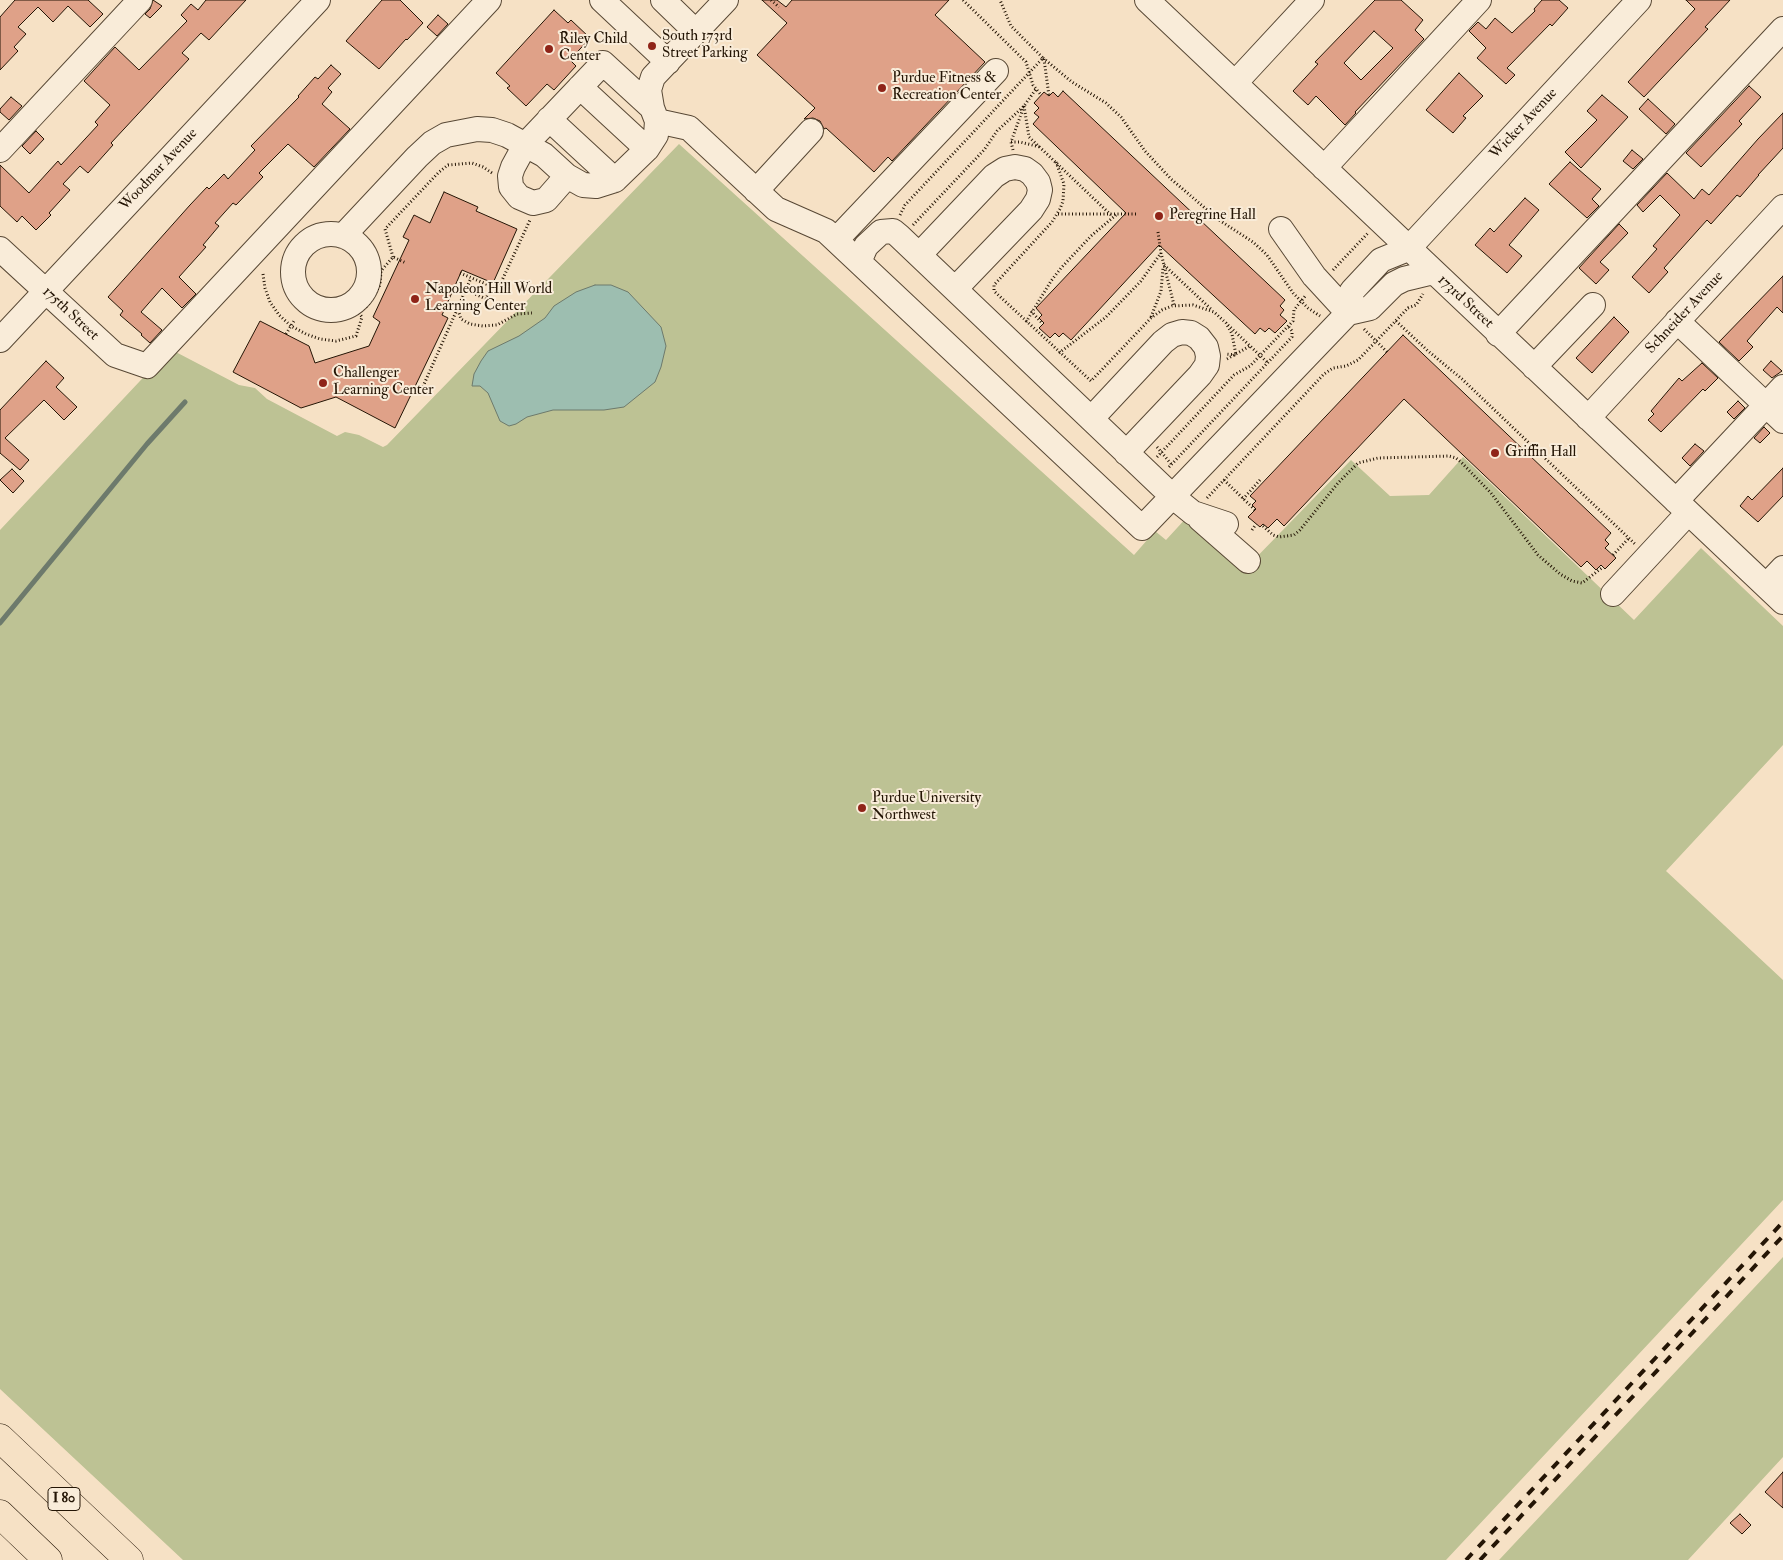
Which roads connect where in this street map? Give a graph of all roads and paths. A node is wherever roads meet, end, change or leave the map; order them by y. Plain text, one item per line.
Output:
1 (140, 0) edge
2 (318, 0) edge
3 (490, 0) edge
4 (602, 0) edge
5 (663, 0) edge
6 (726, 0) edge
7 (771, 0) edge
8 (963, 0) edge
9 (1147, 0) edge
10 (1312, 0) edge
11 (1479, 0) edge
12 (1639, 0) edge
13 (779, 8) dead end
14 (1783, 29) edge
15 (696, 32) junction
16 (668, 62) junction
17 (996, 71) dead end
18 (1235, 83) junction
19 (580, 87) junction
20 (1036, 89) junction
21 (1041, 95) dead end
22 (1049, 96) dead end
23 (1024, 106) junction
24 (654, 115) junction
25 (549, 119) junction
26 (811, 131) dead end
27 (1011, 142) junction
28 (525, 145) junction
29 (1040, 148) junction
30 (647, 149) junction
31 (0, 150) edge
32 (980, 154) junction
33 (1012, 154) dead end
34 (986, 158) dead end
35 (1056, 162) junction
36 (1324, 168) junction
37 (567, 176) junction
38 (495, 177) dead end
39 (615, 180) junction
40 (756, 191) junction
41 (538, 201) junction
42 (1783, 207) edge
43 (1058, 214) junction
44 (1138, 214) dead end
45 (1111, 215) junction
46 (1116, 215) junction
47 (1379, 221) junction
48 (1281, 229) dead end
49 (1158, 232) dead end
50 (343, 236) junction
51 (901, 238) junction
52 (836, 240) junction
53 (0, 249) edge
54 (1408, 249) junction
55 (1161, 253) junction
56 (919, 255) junction
57 (393, 257) junction
58 (859, 262) junction
59 (406, 263) dead end
60 (1164, 264) junction
61 (460, 273) dead end
62 (263, 274) dead end
63 (1435, 274) junction
64 (472, 278) junction
65 (1321, 283) junction
66 (491, 287) junction
67 (955, 289) junction
68 (466, 290) junction
69 (45, 292) junction
70 (1301, 301) junction
71 (1593, 305) dead end
72 (1174, 306) junction
73 (355, 308) junction
74 (458, 309) junction
75 (1031, 311) junction
76 (1214, 312) junction
77 (532, 313) dead end
78 (1344, 317) junction
79 (1151, 318) junction
80 (334, 320) dead end
81 (1396, 320) junction
82 (1678, 321) junction
83 (294, 322) dead end
84 (1026, 322) junction
85 (1042, 323) dead end
86 (1226, 323) junction
87 (291, 326) junction
88 (1288, 326) junction
89 (286, 334) dead end
90 (1498, 334) junction
91 (0, 340) edge
92 (1376, 341) junction
93 (1387, 352) dead end
94 (1060, 353) junction
95 (1236, 355) dead end
96 (1260, 356) junction
97 (1268, 363) junction
98 (1534, 367) junction
99 (1783, 387) edge
100 (416, 388) dead end
101 (1766, 405) junction
102 (1588, 418) junction
103 (1091, 419) junction
104 (1783, 421) edge
105 (1143, 435) junction
106 (1162, 452) junction
107 (1126, 453) junction
108 (1166, 478) junction
109 (1224, 480) junction
110 (1260, 480) dead end
111 (1243, 499) junction
112 (1682, 507) junction
113 (1255, 510) dead end
114 (1193, 513) junction
115 (1226, 524) dead end
116 (1256, 524) dead end
117 (1263, 526) dead end
118 (1252, 530) dead end
119 (1629, 538) junction
120 (1613, 555) dead end
121 (1648, 557) junction
122 (1248, 561) dead end
123 (1603, 567) dead end
124 (1783, 568) edge
125 (1613, 594) dead end
126 (1775, 594) edge
127 (0, 1438) edge
128 (0, 1514) edge
129 (48, 1560) edge
130 (129, 1560) edge

1 - 31 street
2 - 69 street, Woodmar Avenue
3 - 69 street, 175th Street
4 - 16 street
5 - 15 street
6 - 15 street
7 - 13 path
8 - 20 path
9 - 18 street, 173rd Street
10 - 18 street
11 - 36 street
12 - 54 street, Wicker Avenue
14 - 90 street
15 - 16 street
16 - 24 street
17 - 52 street
18 - 36 street, 173rd Street
19 - 24 street
19 - 25 street
19 - 30 street
20 - 21 path
20 - 23 path
22 - 70 path
23 - 27 path
23 - 29 path
23 - 32 path
24 - 30 street
24 - 40 street
25 - 28 street
25 - 39 street
26 - 40 street
27 - 29 path
27 - 33 path
28 - 37 street
28 - 41 street
28 - 50 street
29 - 35 path
30 - 39 street
32 - 34 path
32 - 51 path
35 - 43 path
35 - 45 path
36 - 47 street, 173rd Street
37 - 39 street
37 - 41 street
38 - 57 path
40 - 52 street
41 - 66 path
42 - 82 street, Schneider Avenue
43 - 45 path
43 - 84 path
44 - 46 path
45 - 46 path
46 - 75 path
47 - 54 street, 173rd Street
47 - 65 path
48 - 65 street
49 - 55 path
50 - 73 street
50 - 73 street
51 - 56 street
51 - 58 street
52 - 58 street
53 - 69 street, 175th Street
54 - 63 street, 173rd Street
54 - 78 street
55 - 60 path
55 - 94 path
56 - 67 street
56 - 67 street
57 - 59 path
57 - 73 path
58 - 108 street
60 - 72 path
60 - 76 path
60 - 79 path
61 - 64 path
62 - 87 path
63 - 78 street
63 - 81 path
63 - 90 street, 173rd Street
64 - 66 path
64 - 68 path
65 - 70 path
65 - 78 street
66 - 68 path
67 - 103 street
68 - 74 path
69 - 91 street, Woodmar Avenue
70 - 78 path
70 - 88 path
71 - 98 street
72 - 76 path
72 - 79 path
73 - 80 path
73 - 87 path
74 - 77 path
74 - 100 path
75 - 84 path
75 - 85 path
76 - 86 path
78 - 92 path
78 - 108 street
79 - 94 path
81 - 92 path
81 - 119 path
82 - 101 street
82 - 102 street, Schneider Avenue
83 - 87 path
84 - 94 path
86 - 95 path
86 - 96 path
87 - 89 path
88 - 96 path
88 - 97 path
90 - 98 street, 173rd Street
92 - 93 path
92 - 109 path
96 - 97 path
96 - 106 path
97 - 108 path
98 - 102 street, 173rd Street
99 - 101 street
101 - 104 street
101 - 112 street
102 - 112 street, 173rd Street
103 - 105 street
103 - 107 street
105 - 106 path
105 - 107 street
106 - 108 path
106 - 108 path
107 - 108 street
108 - 114 street
109 - 111 path
109 - 114 path
110 - 111 path
111 - 113 path
112 - 121 street
112 - 126 street, 173rd Street
114 - 115 street
114 - 122 street
116 - 118 path
117 - 123 path
119 - 120 path
119 - 121 path
121 - 125 street
124 - 126 street
127 - 130 highway, I 80
128 - 129 highway

